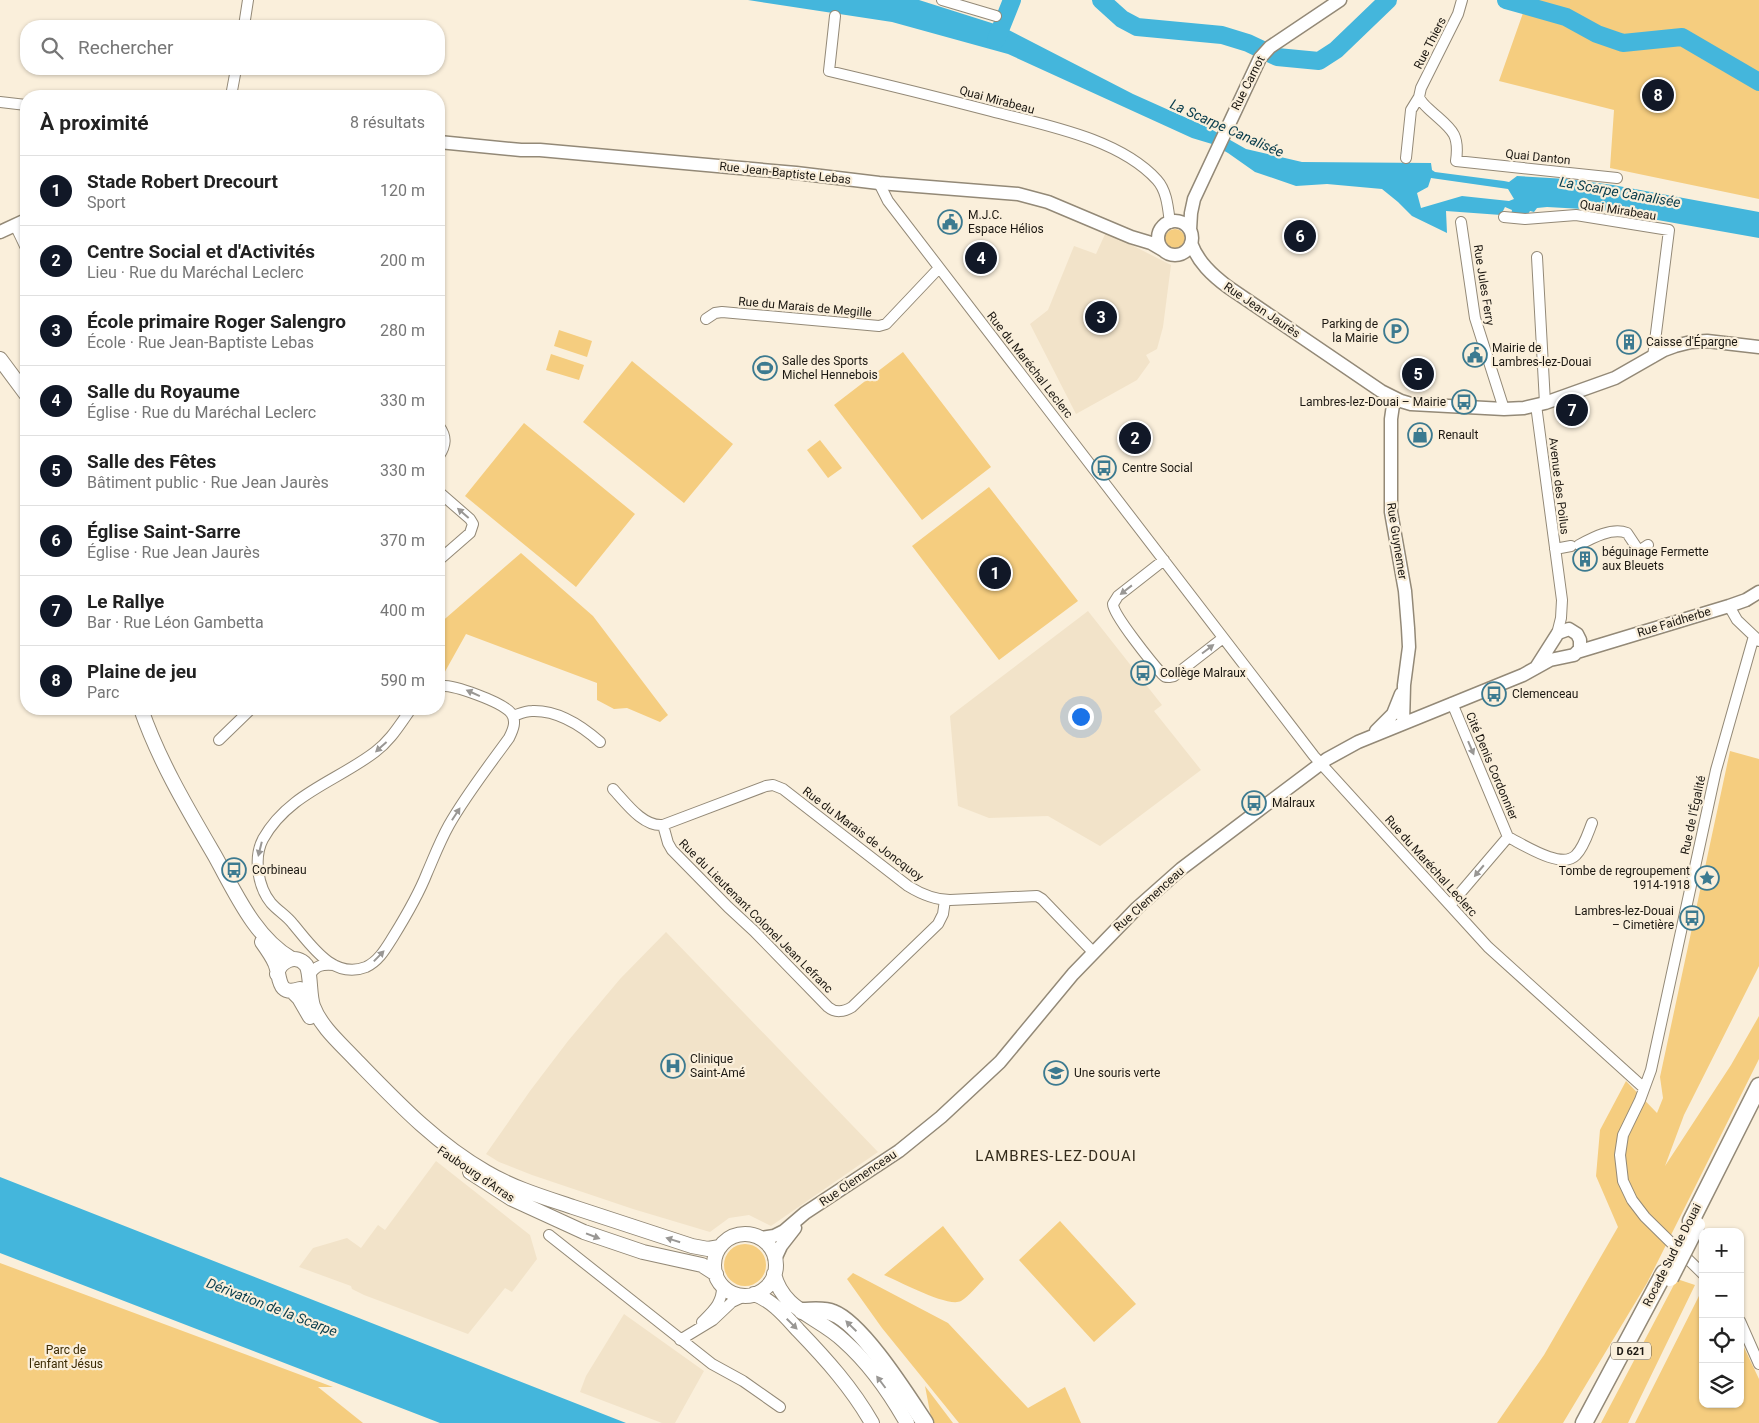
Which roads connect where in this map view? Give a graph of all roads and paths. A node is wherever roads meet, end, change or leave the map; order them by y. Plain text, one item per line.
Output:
1 (248, 0) edge
2 (942, 0) edge
3 (1340, 0) edge
4 (1462, 0) edge
5 (835, 16) dead end
6 (996, 16) dead end
7 (245, 20) edge
8 (235, 75) edge
9 (232, 90) edge
10 (1419, 97) junction
11 (0, 102) edge
12 (20, 104) edge
13 (445, 143) edge
14 (1406, 158) dead end
15 (1617, 178) dead end
16 (879, 183) junction
17 (1194, 199) junction
18 (1504, 217) dead end
19 (1462, 222) dead end
20 (20, 223) edge
21 (1168, 225) junction
22 (0, 232) edge
23 (1124, 234) junction
24 (1190, 236) junction
25 (1163, 250) junction
26 (1177, 255) junction
27 (1537, 257) dead end
28 (939, 268) junction
29 (1213, 276) junction
30 (706, 319) dead end
31 (1759, 347) edge
32 (1653, 356) junction
33 (0, 359) edge
34 (20, 386) edge
35 (1394, 398) junction
36 (1540, 404) junction
37 (1504, 409) junction
38 (445, 497) edge
39 (1648, 545) dead end
40 (1555, 549) junction
41 (445, 555) edge
42 (1164, 560) junction
43 (1759, 592) edge
44 (1562, 600) junction
45 (1729, 606) junction
46 (1576, 633) junction
47 (1555, 637) junction
48 (1223, 638) junction
49 (1619, 639) junction
50 (1756, 639) edge
51 (1577, 652) junction
52 (1564, 657) junction
53 (1537, 666) junction
54 (445, 685) edge
55 (1404, 691) junction
56 (1452, 703) junction
57 (1396, 709) junction
58 (143, 715) edge
59 (245, 715) edge
60 (407, 715) edge
61 (1424, 715) junction
62 (513, 716) junction
63 (1402, 724) junction
64 (219, 740) dead end
65 (1365, 740) junction
66 (600, 742) dead end
67 (1321, 764) junction
68 (614, 790) dead end
69 (1592, 823) dead end
70 (663, 825) junction
71 (1508, 837) junction
72 (945, 900) junction
73 (1450, 905) junction
74 (246, 911) junction
75 (305, 939) junction
76 (1093, 952) junction
77 (294, 960) junction
78 (335, 965) junction
79 (278, 974) junction
80 (309, 977) junction
81 (292, 991) junction
82 (1759, 1086) edge
83 (1644, 1088) junction
84 (1759, 1103) edge
85 (814, 1208) junction
86 (1694, 1223) junction
87 (549, 1235) dead end
88 (760, 1238) junction
89 (720, 1247) junction
90 (775, 1267) junction
91 (1702, 1273) edge
92 (1667, 1275) junction
93 (719, 1279) junction
94 (749, 1295) junction
95 (802, 1311) junction
96 (1641, 1315) junction
97 (1744, 1330) edge
98 (680, 1340) junction
99 (1759, 1364) edge
100 (780, 1407) dead end
101 (872, 1423) edge
102 (907, 1423) edge
103 (925, 1423) edge
104 (1573, 1423) edge
105 (1584, 1423) edge
106 (1592, 1423) edge

1 - 7 street
2 - 6 street
3 - 17 street, Rue Carnot
4 - 10 street, Rue Thiers
5 - 21 street, Quai Mirabeau
8 - 9 street
10 - 14 street, Rue Thiers
10 - 15 street, Quai Danton
11 - 12 street
13 - 16 street, Rue Jean-Baptiste Lebas
16 - 23 street, Rue Jean-Baptiste Lebas
16 - 28 street, Rue du Maréchal Leclerc
17 - 21 street, Rue Carnot
17 - 24 street, Rue Carnot
18 - 32 street, Quai Mirabeau
19 - 37 street, Rue Jules Ferry
20 - 22 street
21 - 23 street, Rue Jean-Baptiste Lebas
21 - 24 street
21 - 25 street
23 - 25 street, Rue Jean-Baptiste Lebas
24 - 26 street
24 - 29 street, Rue Jean Jaurès
25 - 26 street
26 - 29 street, Rue Jean Jaurès
27 - 36 street, Avenue des Poilus
28 - 30 street, Rue du Marais de Megille
28 - 42 street, Rue du Maréchal Leclerc
29 - 35 street, Rue Jean Jaurès
31 - 32 street, Rue Jean Jaurès
32 - 36 street, Rue Jean Jaurès
33 - 34 main road
35 - 37 street, Rue Jean Jaurès
35 - 55 street, Rue Guynemer
36 - 37 street, Rue Jean Jaurès
36 - 40 street, Avenue des Poilus
41 -> 38 street
39 - 40 street
40 - 44 street, Avenue des Poilus
42 - 48 street, Rue du Maréchal Leclerc
42 -> 48 street
43 - 45 street, Rue Faidherbe
44 - 46 street, Avenue des Poilus
44 - 47 street, Avenue des Poilus
45 - 49 street, Rue Faidherbe
45 - 50 street
46 - 47 street
46 - 49 street, Rue Faidherbe
46 - 51 street
47 - 52 street
47 - 53 street, Rue Clemenceau
48 - 67 street, Rue du Maréchal Leclerc
49 - 51 street, Rue Faidherbe
50 - 83 street, Rue de l'Égalité
51 - 52 street
52 - 53 street, Rue Clemenceau
53 - 56 street, Rue Clemenceau
62 -> 54 street
55 - 57 street, Rue Guynemer
55 - 61 street
55 - 63 street, Rue Guynemer
56 - 61 street, Rue Clemenceau
56 -> 71 street, Cité Denis Cordonnier
57 - 63 street
57 - 65 street, Rue Guynemer
58 - 74 main road
59 - 64 street
60 -> 75 street
61 - 63 street, Rue Clemenceau
62 - 66 street
78 -> 62 street
63 - 65 street, Rue Clemenceau
65 - 67 street, Rue Clemenceau
67 - 73 street, Rue du Maréchal Leclerc
67 - 76 street, Rue Clemenceau
68 - 70 street
69 - 71 street, Cité Denis Cordonnier
70 - 72 street, Rue du Marais de Joncquoy
70 - 72 street, Rue du Lieutenant Colonel Jean Lefranc
71 -> 73 street, Cité Denis Cordonnier
72 - 76 street, Rue du Marais de Joncquoy
73 - 83 street, Rue du Maréchal Leclerc
74 - 77 main road
74 - 79 main road
75 - 77 street
75 - 78 street
76 - 85 street, Rue Clemenceau
77 - 79 main road
77 - 80 main road
78 - 80 street
79 - 81 main road
80 - 81 main road
89 -> 80 main road, Faubourg d'Arras
81 -> 93 main road, Faubourg d'Arras
82 - 86 highway, Rocade Sud de Douai / D 621
83 - 91 street, Rue de l'Égalité
84 - 86 highway, Rocade Sud de Douai / D 621
85 - 88 street, Rue Clemenceau
85 - 90 street, Rue Clemenceau
86 - 92 highway, Rocade Sud de Douai / D 621
87 - 98 street
88 - 89 main road
88 - 90 main road
89 - 93 main road
90 - 94 main road
90 - 95 main road
92 - 96 highway, Rocade Sud de Douai / D 621
92 - 106 highway, Rocade Sud de Douai / D 621
93 - 94 main road
93 - 98 street
94 - 98 street
94 -> 101 main road
102 -> 95 main road
103 -> 95 highway
96 - 104 highway
96 - 105 highway, Rocade Sud de Douai / D 621
97 - 99 street
98 - 100 street

